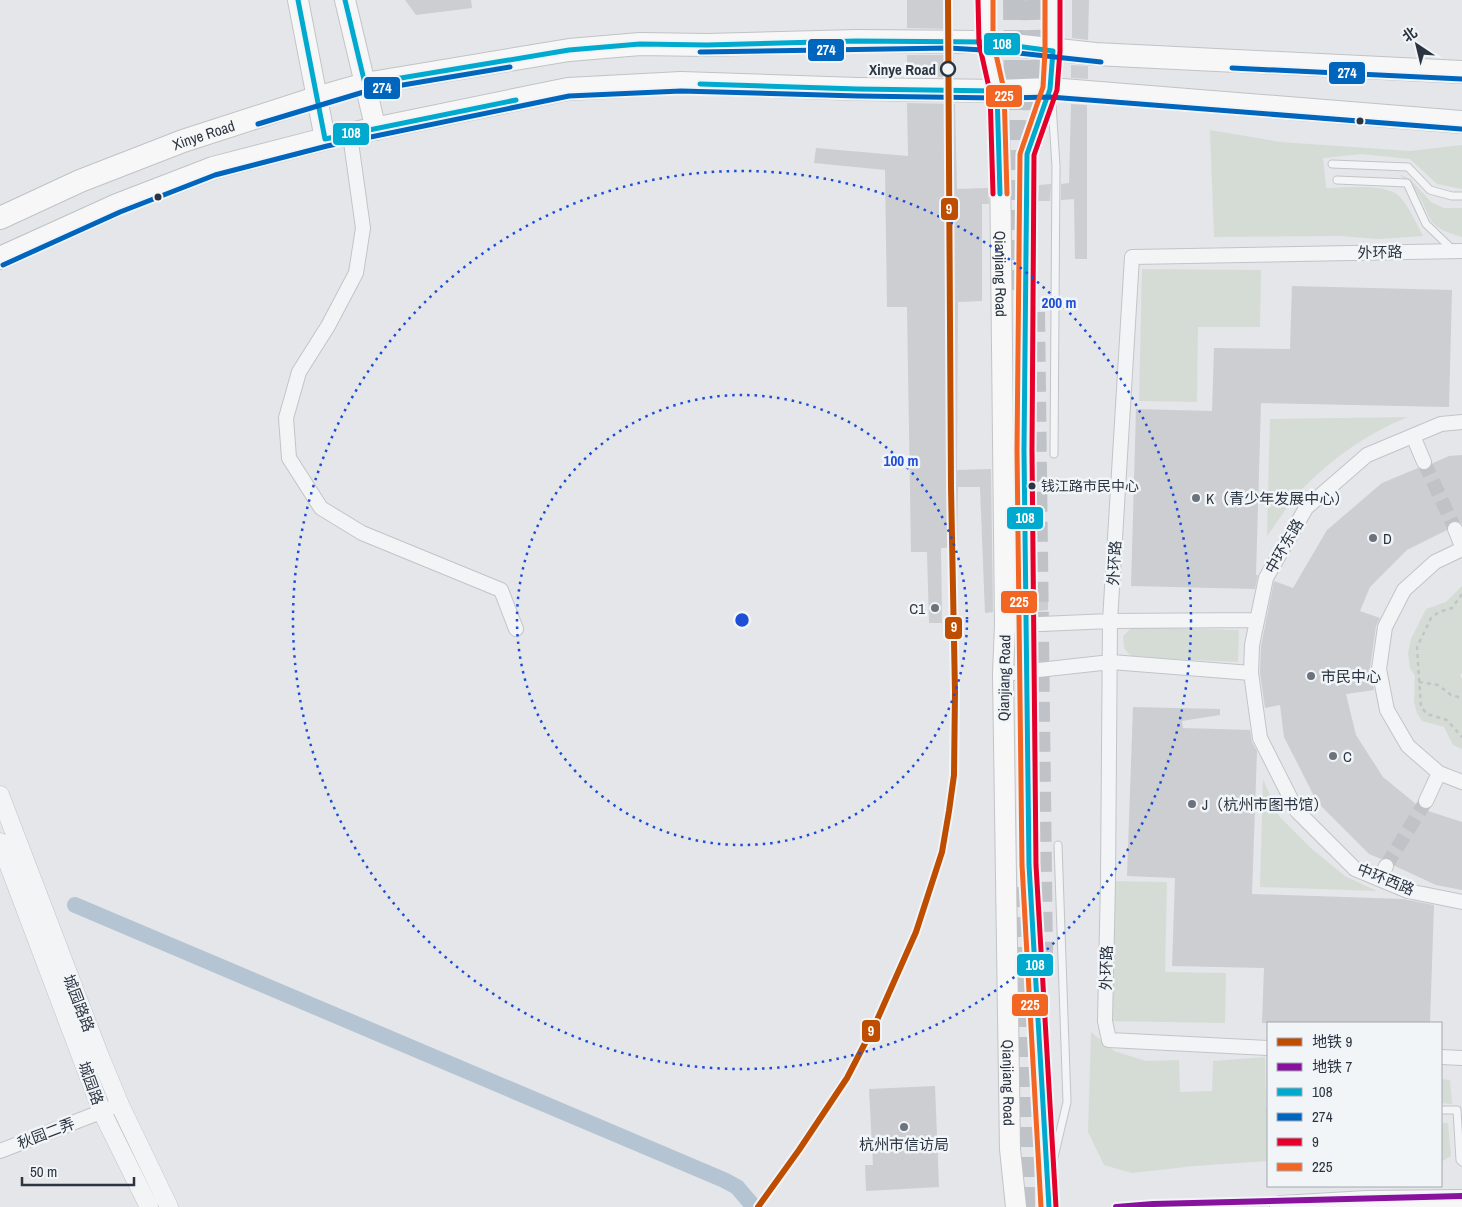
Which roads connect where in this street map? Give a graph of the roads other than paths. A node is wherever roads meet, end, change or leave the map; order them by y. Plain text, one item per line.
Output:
1 (298, 0) edge
2 (345, 0) edge
3 (986, 0) edge
4 (1052, 0) edge
5 (986, 42) junction
6 (1053, 51) junction
7 (1462, 72) edge
8 (365, 84) junction
9 (1050, 89) junction
10 (997, 91) junction
11 (316, 98) junction
12 (1462, 122) edge
13 (376, 130) junction
14 (350, 135) junction
15 (325, 139) junction
16 (1332, 164) dead end
17 (1337, 180) dead end
18 (1462, 196) edge
19 (0, 218) edge
20 (1458, 251) edge
21 (0, 258) edge
22 (1462, 422) edge
23 (1413, 436) junction
24 (1054, 454) dead end
25 (1424, 462) tunnel mouth
26 (1455, 529) tunnel mouth
27 (1462, 548) edge
28 (1257, 620) junction
29 (1110, 621) junction
30 (1026, 624) junction
31 (1005, 625) junction
32 (516, 629) dead end
33 (1252, 645) joint
34 (1111, 662) junction
35 (1027, 672) junction
36 (1252, 673) junction
37 (1002, 674) junction
38 (1439, 773) junction
39 (1462, 782) edge
40 (0, 795) edge
41 (1426, 801) tunnel mouth
42 (0, 842) edge
43 (1058, 845) dead end
44 (1462, 902) edge
45 (1267, 1048) edge
46 (1442, 1057) edge
47 (1462, 1058) edge
48 (120, 1105) junction
49 (1442, 1110) edge
50 (102, 1112) junction
51 (0, 1151) edge
52 (1462, 1162) edge
53 (1048, 1182) junction
54 (1462, 1201) edge
55 (149, 1207) edge
56 (170, 1207) edge
57 (1016, 1207) edge
58 (1049, 1207) edge
59 (1281, 1207) edge

1 - 11 main road
2 - 8 main road
3 - 5 main road, Qianjiang Road
4 - 6 main road, Qianjiang Road
5 - 6 main road, Xinye Road
5 - 8 main road, Xinye Road
5 - 10 main road, Qianjiang Road
6 - 7 main road, Xinye Road
6 - 9 main road, Qianjiang Road
8 - 11 main road, Xinye Road
8 - 13 main road
9 - 10 main road
9 - 12 main road
9 - 24 lane
9 - 30 main road, Qianjiang Road
10 - 13 main road
10 - 31 main road, Qianjiang Road
11 - 15 main road
11 - 19 main road, Xinye Road
13 - 14 main road
14 - 15 main road
14 - 32 street
15 - 21 main road
16 - 18 lane
17 - 20 lane
20 - 29 street, 外环路
22 - 23 street, 中环东路
23 - 25 street
23 - 28 street, 中环东路
26 - 27 street
27 - 38 street
28 - 29 street
28 - 33 street, 中环东路
29 - 30 street
29 - 34 street, 外环路
30 - 31 street
30 - 35 main road, Qianjiang Road
31 - 37 main road, Qianjiang Road
33 - 36 street, 中环西路
34 - 35 street
34 - 36 street
34 - 45 street, 外环路
35 - 37 street
35 - 53 main road, Qianjiang Road
36 - 44 street, 中环西路
37 - 57 main road, Qianjiang Road
38 - 39 street
38 - 41 street
40 - 48 street, 城园路路
42 - 50 street, 城园路
43 - 53 lane
46 - 47 street
48 - 50 street, 秋园二弄
48 - 56 street, 城园路路
49 - 52 lane
50 - 51 street, 秋园二弄
50 - 55 street, 城园路
53 - 58 main road, Qianjiang Road
54 - 59 main road

